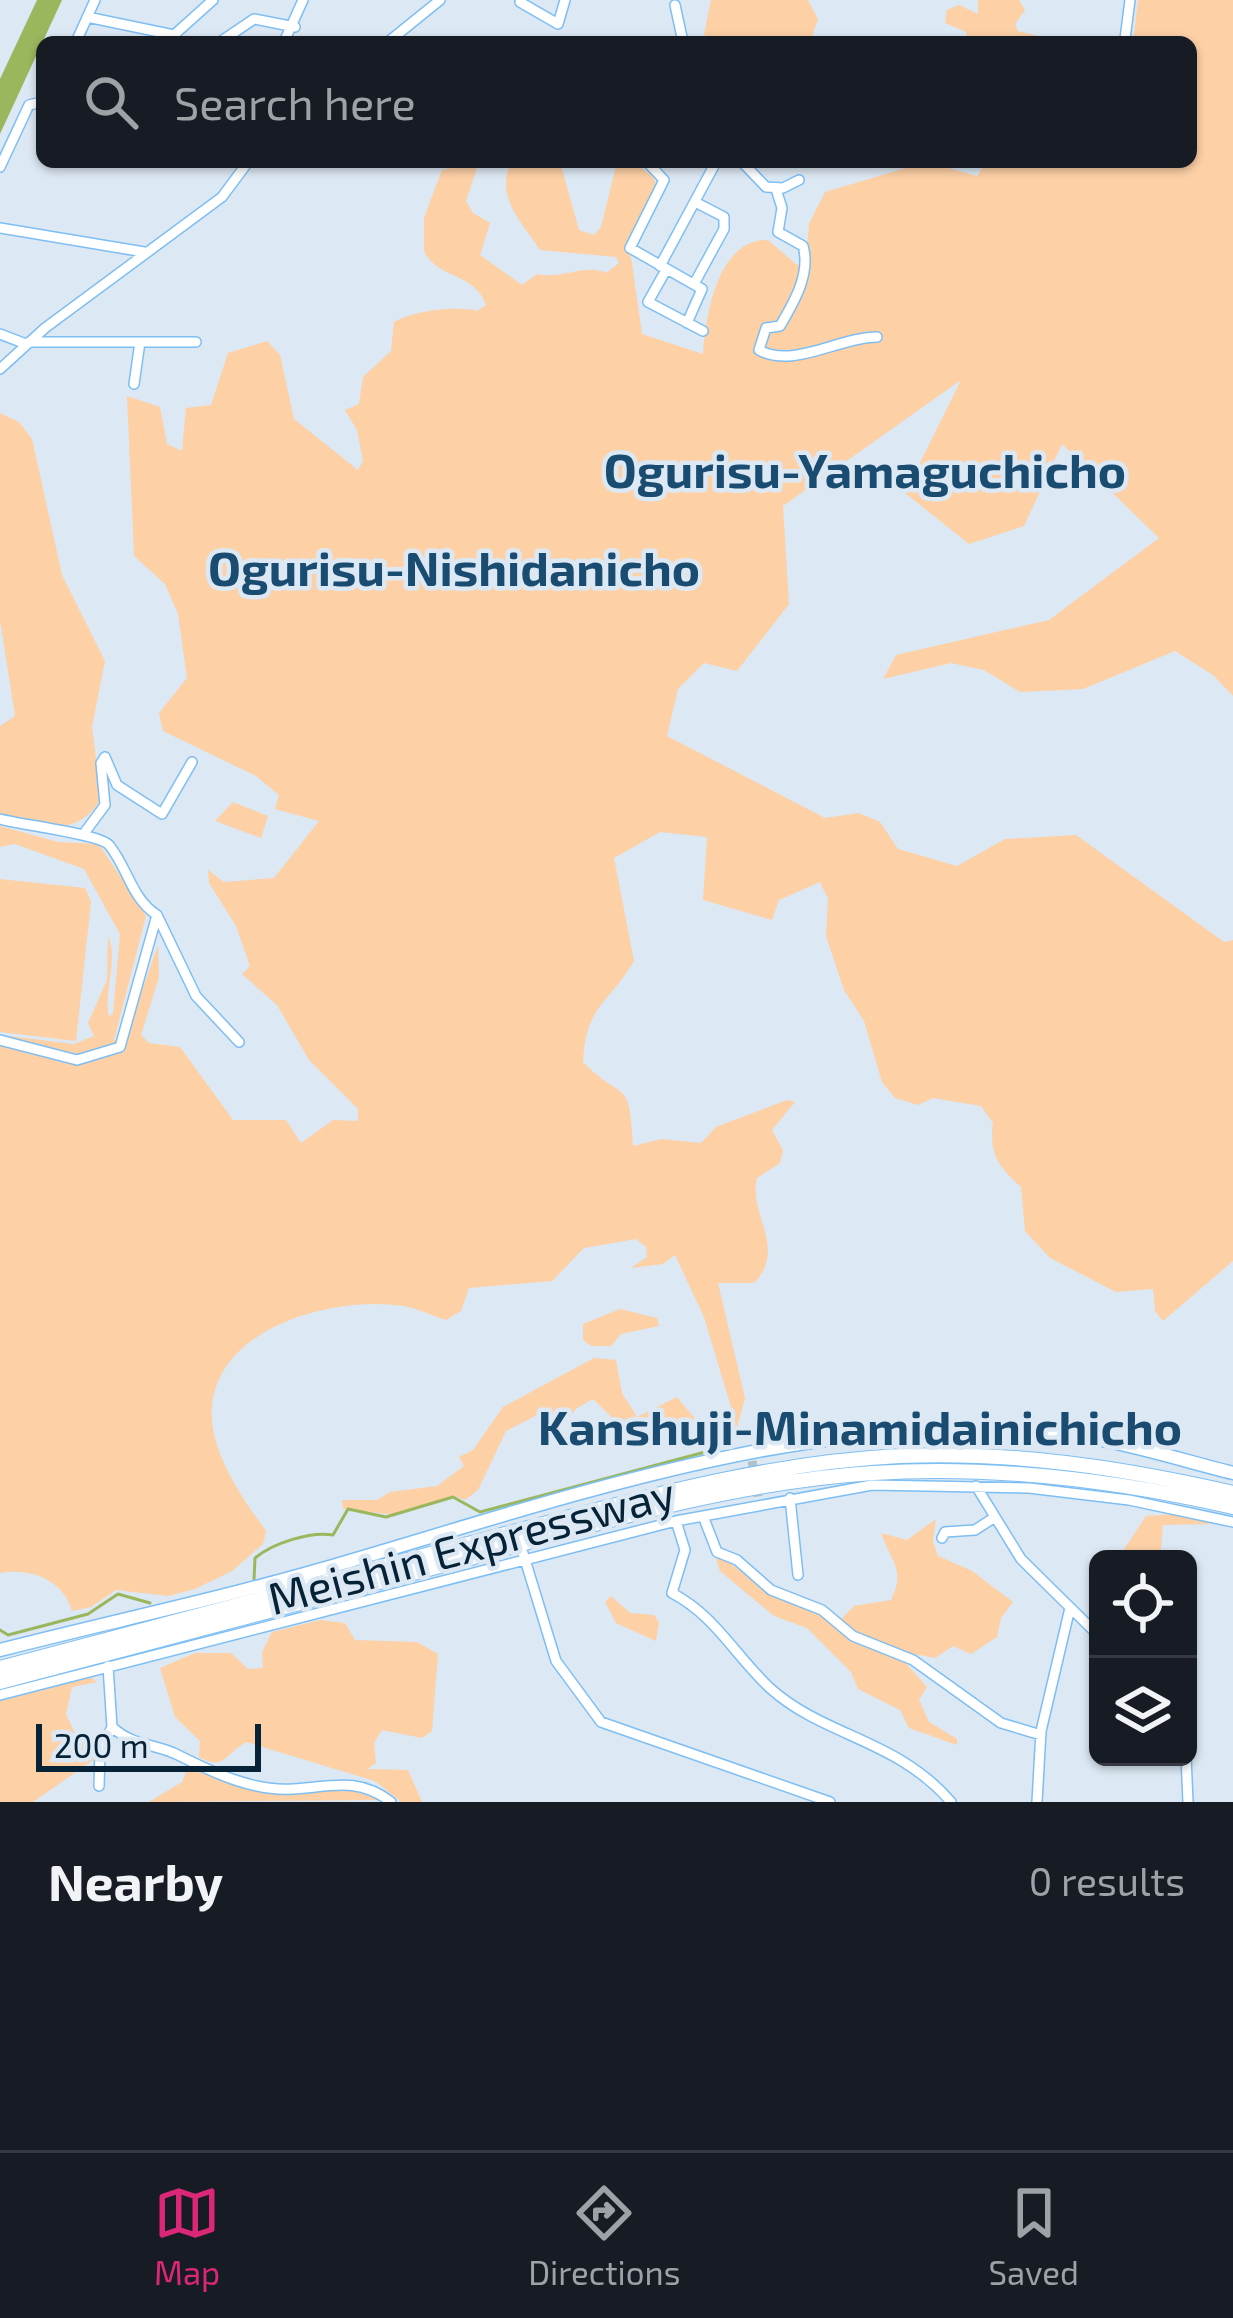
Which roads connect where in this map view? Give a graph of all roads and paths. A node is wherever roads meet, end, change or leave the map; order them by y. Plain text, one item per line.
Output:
1 (95, 0) edge
2 (213, 0) edge
3 (303, 0) edge
4 (440, 0) edge
5 (566, 0) edge
6 (687, 0) edge
7 (1130, 0) edge
8 (520, 2) edge
9 (670, 2) edge
10 (87, 17) junction
11 (295, 27) junction
12 (79, 36) edge
13 (145, 36) edge
14 (229, 36) edge
15 (288, 36) edge
16 (395, 36) edge
17 (681, 36) edge
18 (1125, 36) edge
19 (36, 103) edge
20 (0, 167) edge
21 (244, 168) edge
22 (652, 168) edge
23 (713, 168) edge
24 (746, 168) edge
25 (799, 180) dead end
26 (776, 189) junction
27 (695, 202) junction
28 (0, 228) edge
29 (144, 252) junction
30 (663, 268) junction
31 (694, 284) junction
32 (687, 322) junction
33 (704, 331) dead end
34 (0, 334) edge
35 (877, 337) dead end
36 (196, 341) dead end
37 (140, 342) junction
38 (27, 343) junction
39 (0, 369) edge
40 (134, 384) dead end
41 (192, 762) dead end
42 (0, 819) edge
43 (85, 832) junction
44 (157, 915) junction
45 (0, 1040) edge
46 (238, 1042) dead end
47 (1233, 1472) edge
48 (976, 1486) junction
49 (1233, 1492) edge
50 (790, 1498) junction
51 (1233, 1507) edge
52 (703, 1516) junction
53 (994, 1516) junction
54 (676, 1522) junction
55 (1233, 1522) edge
56 (942, 1538) dead end
57 (525, 1557) junction
58 (798, 1575) dead end
59 (1070, 1608) junction
60 (1089, 1626) edge
61 (0, 1650) edge
62 (109, 1667) junction
63 (0, 1669) edge
64 (0, 1682) edge
65 (0, 1695) edge
66 (112, 1727) junction
67 (1041, 1735) junction
68 (1186, 1766) edge
69 (99, 1786) dead end
70 (391, 1802) edge
71 (830, 1802) edge
72 (951, 1802) edge
73 (1037, 1802) edge
74 (1188, 1802) edge

1 - 10 street
2 - 13 street
3 - 11 street
4 - 16 street
5 - 8 street
6 - 9 street
7 - 18 street
9 - 17 street
10 - 12 street
10 - 13 street
11 - 14 street
11 - 15 street
19 - 20 street
21 - 29 street
22 - 30 street
23 - 27 street
24 - 26 street
25 - 26 street
26 - 35 street
27 - 30 street
27 - 31 street
28 - 29 street
29 - 38 street
30 - 31 street
30 - 32 street
31 - 32 street
32 - 33 street
34 - 38 street
36 - 37 street
37 - 38 street
37 - 40 street
38 - 39 street
41 - 43 street
42 - 43 street
43 - 44 street
44 - 45 street
44 - 46 street
47 - 61 main road
48 - 50 street
48 - 53 street
48 - 55 street
49 - 63 highway, Meishin Expressway
50 - 52 street
50 - 58 street
51 - 64 highway, Meishin Expressway
52 - 54 street
52 - 67 street
53 - 56 street
53 - 59 street
54 - 57 street
54 - 72 street
57 - 62 street
57 - 71 street
59 - 60 street
59 - 67 street
62 - 65 street
62 - 66 street
66 - 69 street
66 - 70 street
67 - 73 street
68 - 74 street

